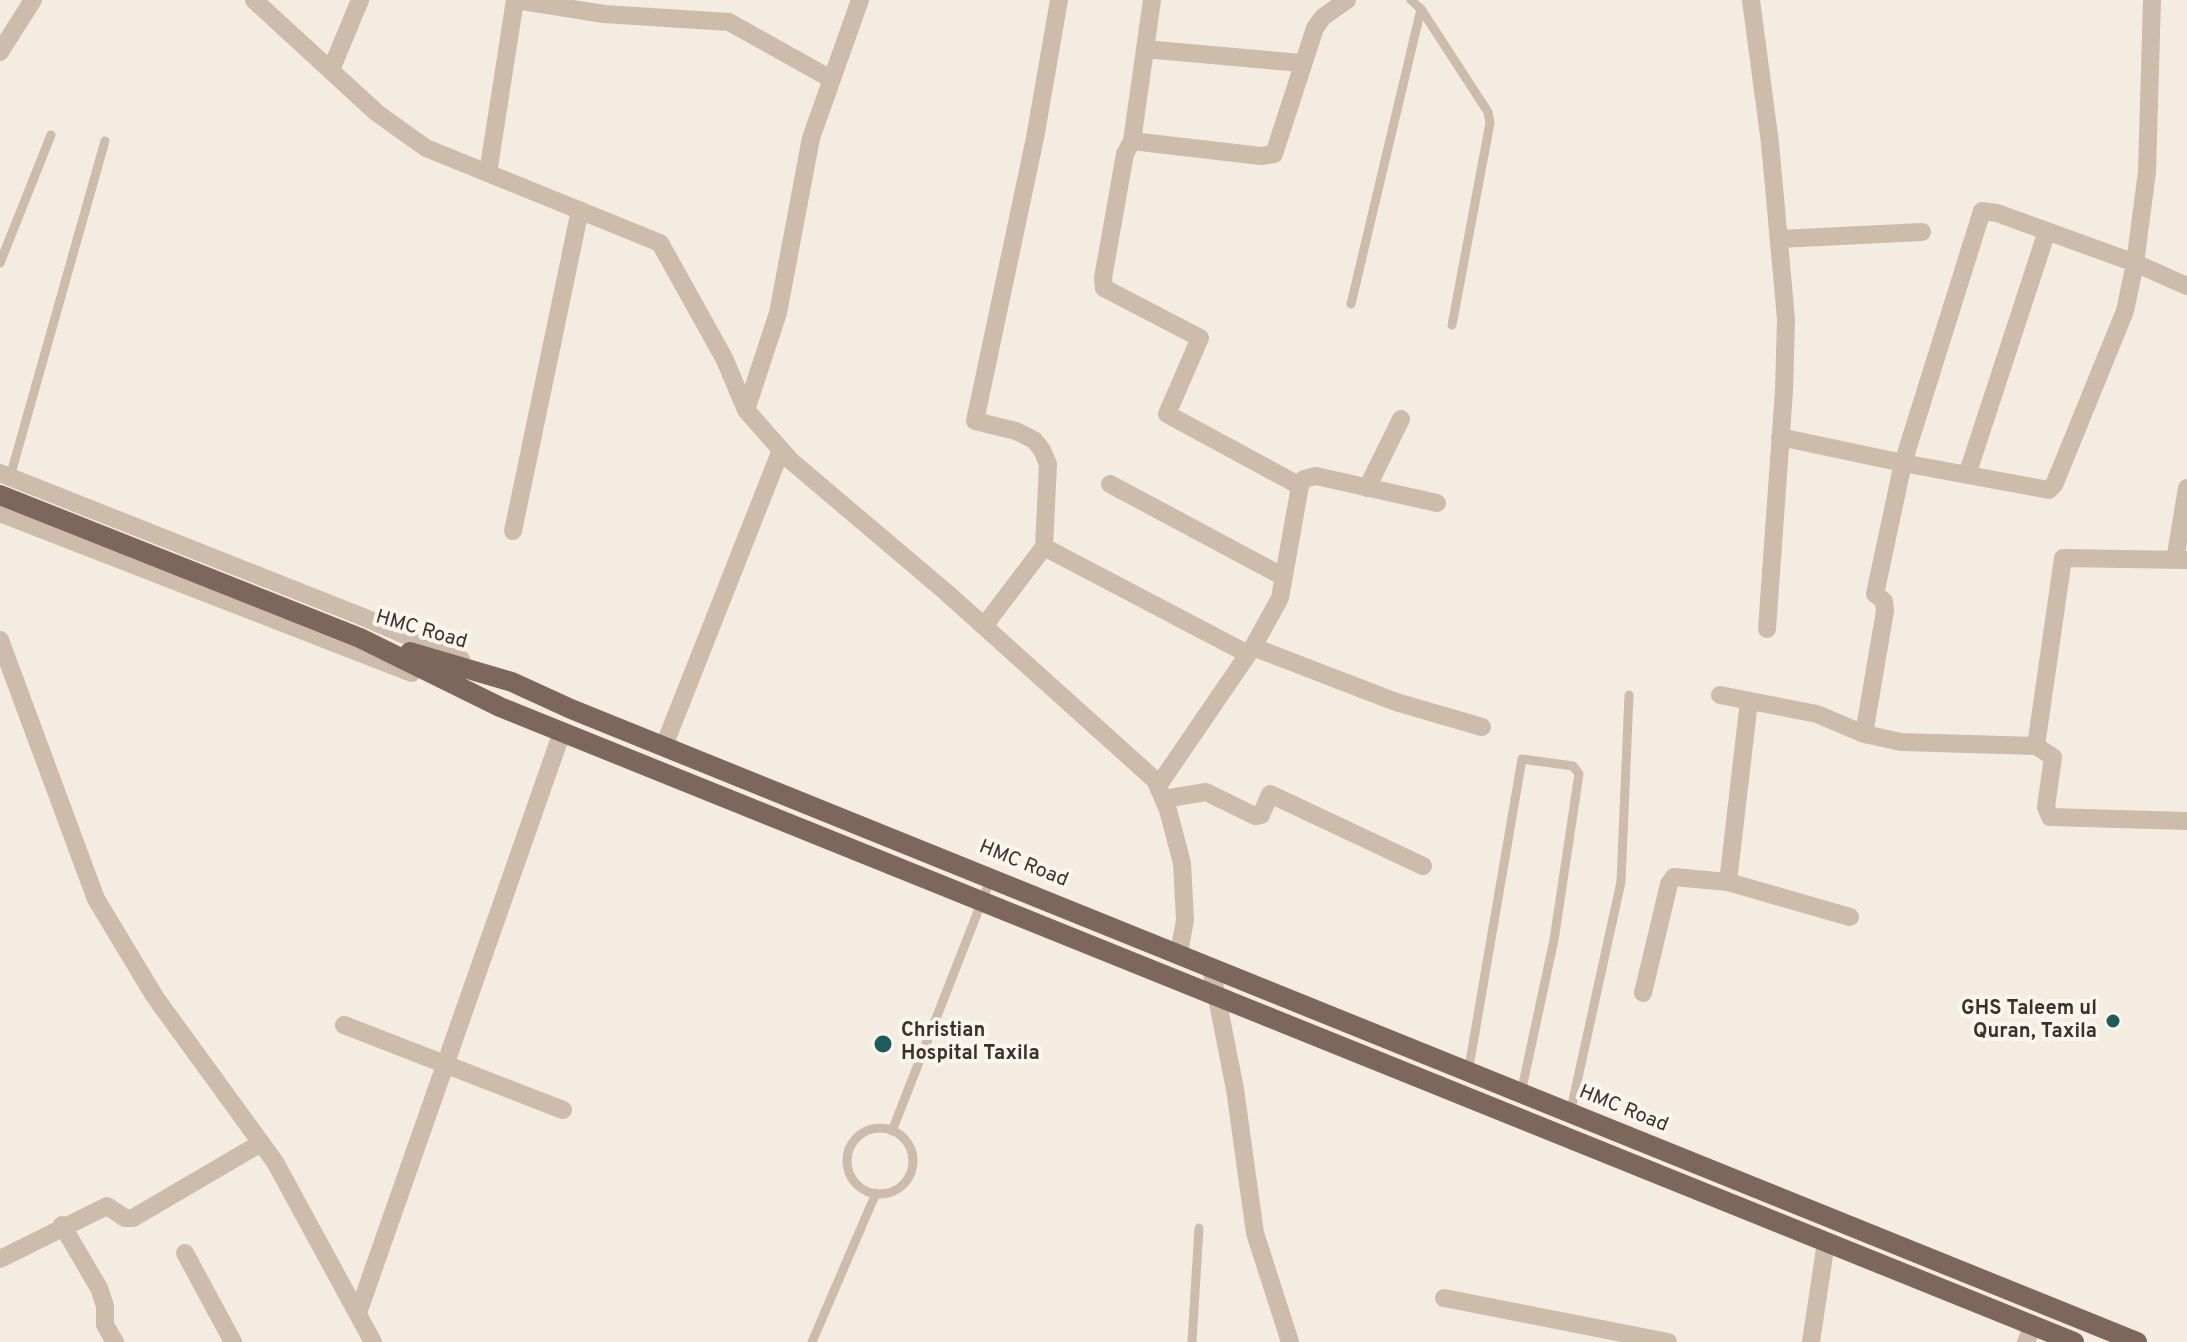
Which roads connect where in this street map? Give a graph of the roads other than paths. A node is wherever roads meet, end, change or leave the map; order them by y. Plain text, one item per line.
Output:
1 (33, 0) edge
2 (254, 0) edge
3 (360, 0) edge
4 (515, 0) edge
5 (860, 0) edge
6 (1059, 0) edge
7 (1152, 0) edge
8 (1347, 0) edge
9 (1411, 0) edge
10 (1751, 0) edge
11 (2152, 0) edge
12 (632, 8) edge
13 (1421, 9) junction
14 (1145, 49) junction
15 (0, 52) edge
16 (1301, 63) junction
17 (331, 70) junction
18 (831, 79) junction
19 (51, 135) dead end
20 (105, 141) dead end
21 (1132, 141) junction
22 (488, 173) junction
23 (580, 210) junction
24 (2047, 231) junction
25 (1922, 232) dead end
26 (1779, 239) junction
27 (0, 263) edge
28 (2135, 263) junction
29 (2187, 286) edge
30 (1351, 304) dead end
31 (1452, 325) dead end
32 (746, 410) junction
33 (1401, 419) dead end
34 (1780, 437) junction
35 (781, 450) junction
36 (1903, 463) junction
37 (1967, 475) junction
38 (3, 482) edge
39 (1110, 484) dead end
40 (1300, 486) junction
41 (1367, 488) junction
42 (2187, 488) edge
43 (1437, 503) dead end
44 (0, 513) edge
45 (513, 531) dead end
46 (1044, 547) junction
47 (2181, 560) edge
48 (1282, 576) junction
49 (984, 626) junction
50 (1767, 629) dead end
51 (360, 638) junction
52 (0, 640) edge
53 (1250, 650) junction
54 (512, 682) junction
55 (1629, 695) dead end
56 (1720, 695) dead end
57 (1749, 701) junction
58 (500, 707) junction
59 (1482, 727) dead end
60 (562, 732) junction
61 (1864, 734) junction
62 (664, 746) junction
63 (2036, 746) junction
64 (1161, 792) junction
65 (2187, 821) edge
66 (1423, 866) dead end
67 (991, 878) junction
68 (1728, 882) junction
69 (981, 902) junction
70 (1850, 917) dead end
71 (1179, 953) junction
72 (1211, 968) junction
73 (1643, 993) dead end
74 (1217, 996) junction
75 (344, 1025) dead end
76 (446, 1064) junction
77 (1468, 1073) junction
78 (1521, 1094) junction
79 (563, 1110) dead end
80 (1570, 1114) junction
81 (892, 1131) junction
82 (261, 1143) junction
83 (876, 1193) junction
84 (62, 1225) junction
85 (1199, 1228) dead end
86 (1826, 1242) junction
87 (185, 1253) dead end
88 (0, 1259) edge
89 (1444, 1298) dead end
90 (358, 1313) junction
91 (2030, 1334) edge
92 (115, 1342) edge
93 (233, 1342) edge
94 (373, 1342) edge
95 (812, 1342) edge
96 (1192, 1342) edge
97 (1290, 1342) edge
98 (1668, 1342) edge
99 (1811, 1342) edge
100 (2074, 1342) edge
101 (2137, 1342) edge

1 - 15 street
2 - 17 street
3 - 17 street
4 - 12 street
4 - 22 street
5 - 18 street
6 - 46 street
7 - 14 street
8 - 16 street
9 - 13 lane
10 - 26 street
11 - 28 street
12 - 18 street
13 - 30 lane
13 - 31 lane
14 - 16 street
14 - 21 street
16 - 21 street
17 - 22 street
18 - 32 street
19 - 27 lane
20 - 38 lane
21 - 40 street
22 - 23 street
23 - 32 street
23 - 45 street
24 - 28 street
24 - 36 street
24 - 37 street
25 - 26 street
26 - 34 street
28 - 29 street
28 - 37 street
32 - 35 street
33 - 41 street
34 - 36 street
34 - 50 street
35 - 49 street
35 - 62 street
36 - 37 street
36 - 61 street
38 - 51 main road
38 - 54 street
39 - 48 street
40 - 41 street
40 - 48 street
41 - 43 street
42 - 47 street
44 - 58 street
46 - 49 street
46 - 53 street
47 - 63 street
48 - 53 street
49 - 64 street
51 - 54 main road, HMC Road
51 - 58 main road, HMC Road
52 - 82 street
53 - 59 street
53 - 64 street
54 - 62 main road, HMC Road
55 - 80 lane
56 - 57 street
57 - 61 street
57 - 68 street
58 - 60 main road, HMC Road
60 - 69 main road, HMC Road
60 - 76 street
61 - 63 street
62 - 67 main road, HMC Road
63 - 65 street
64 - 66 street
64 - 71 street
67 - 69 lane
67 - 71 main road, HMC Road
68 - 70 street
68 - 73 street
69 - 74 main road, HMC Road
69 - 81 lane
71 - 72 main road, HMC Road
72 - 74 street
72 - 77 main road, HMC Road
74 - 86 main road, HMC Road
74 - 97 street
75 - 76 street
76 - 79 street
76 - 90 street
77 - 78 main road, HMC Road
77 - 78 lane
78 - 80 main road, HMC Road
80 - 101 main road, HMC Road
81 - 83 lane
81 - 83 lane
82 - 84 street
82 - 90 street
83 - 95 lane
84 - 88 street
84 - 92 street
85 - 96 lane
86 - 91 main road, HMC Road
86 - 99 street
87 - 93 street
89 - 98 street
90 - 94 street
91 - 100 main road, HMC Road

